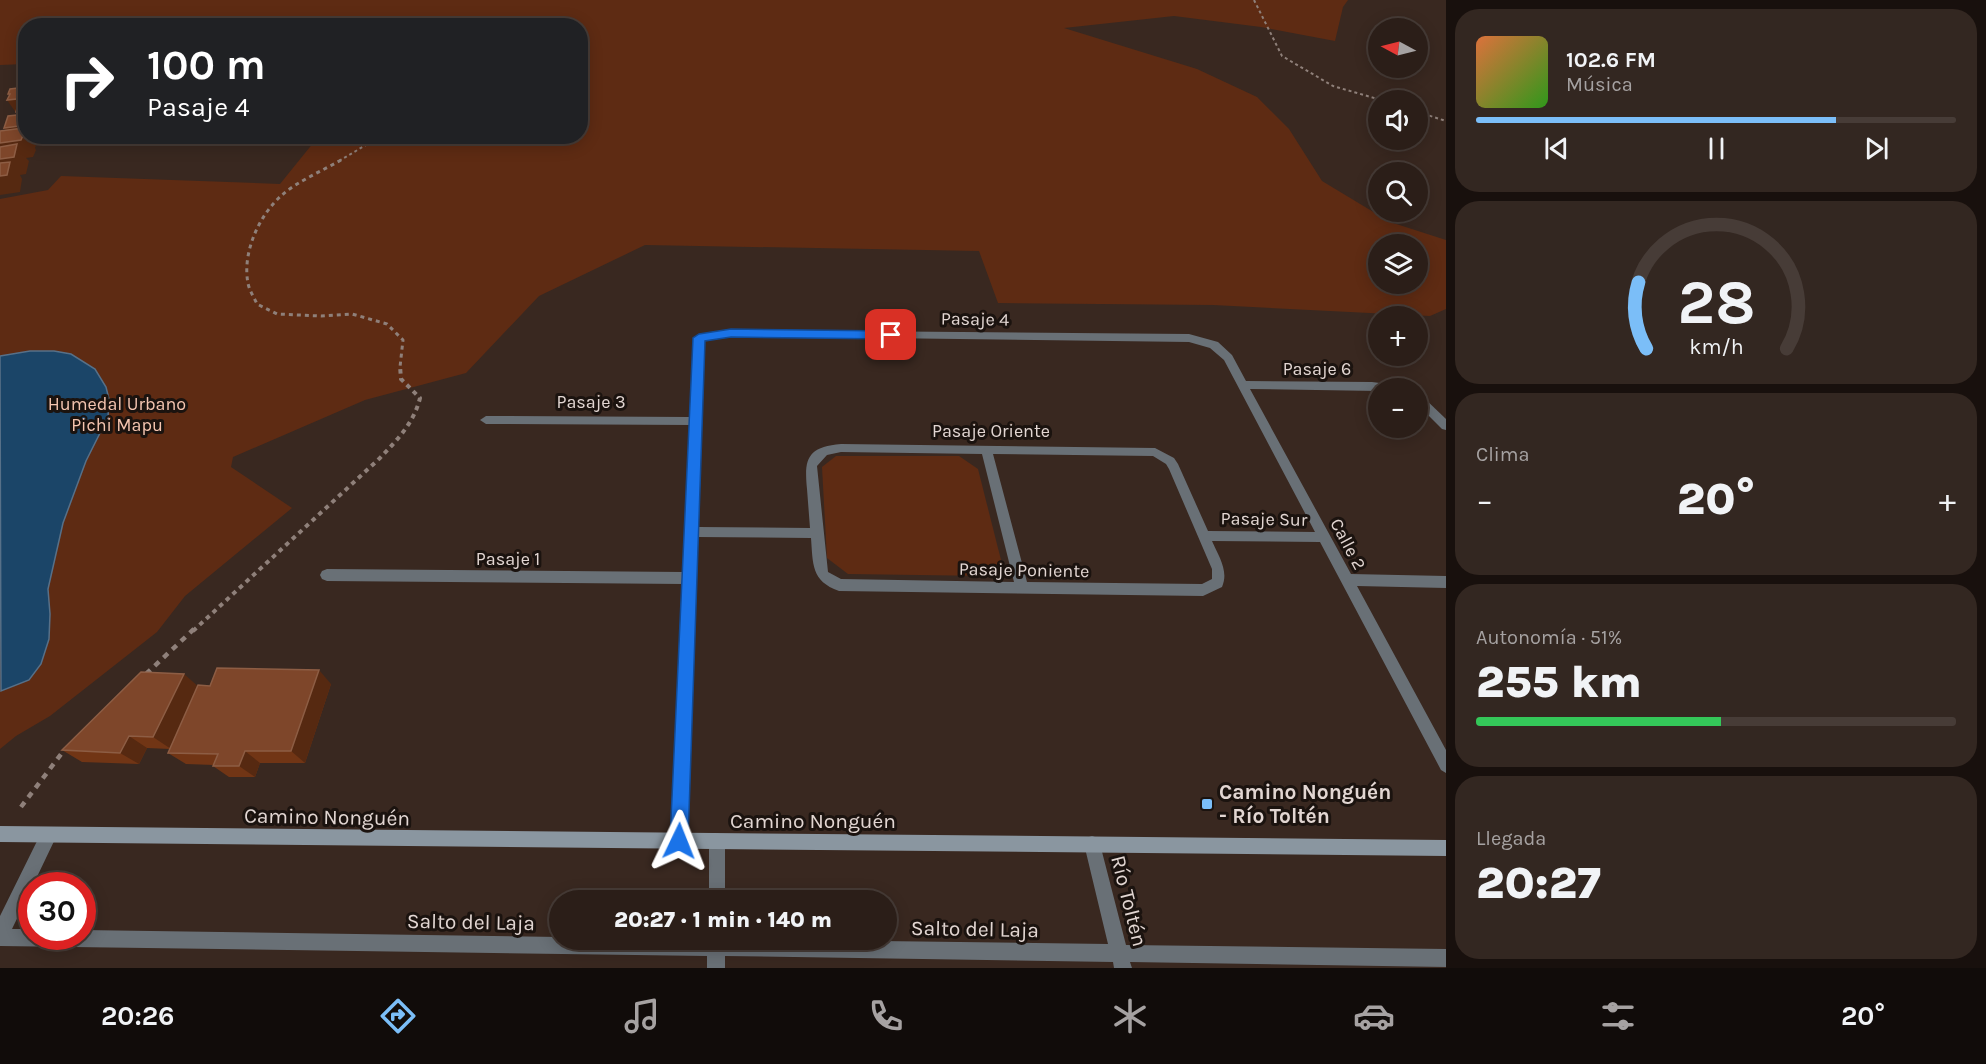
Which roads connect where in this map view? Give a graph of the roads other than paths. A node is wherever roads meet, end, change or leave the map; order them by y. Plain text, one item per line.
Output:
1 (1214, 345) joint
2 (1242, 385) junction
3 (1368, 386) edge
4 (1428, 409) edge
5 (486, 420) dead end
6 (695, 421) junction
7 (1446, 426) edge
8 (986, 449) junction
9 (1163, 455) joint
10 (691, 532) junction
11 (817, 532) junction
12 (1204, 536) junction
13 (1324, 537) junction
14 (327, 575) dead end
15 (689, 578) junction
16 (1347, 580) junction
17 (1446, 582) edge
18 (1217, 584) joint
19 (1022, 588) junction
20 (1446, 765) edge
21 (1, 834) edge
22 (49, 835) junction
23 (679, 841) junction
24 (717, 841) junction
25 (1092, 844) junction
26 (1446, 848) edge
27 (717, 890) edge
28 (0, 936) edge
29 (549, 941) edge
30 (716, 950) edge
31 (874, 950) edge
32 (1446, 958) edge
33 (1121, 961) edge
34 (716, 968) edge

1 - 2 street, Calle 2
1 - 6 street, Pasaje 4
2 - 3 street, Pasaje 6
2 - 13 street, Calle 2
4 - 7 street
5 - 6 street, Pasaje 3
6 - 10 street
8 - 9 street, Pasaje Oriente
8 - 11 street, Pasaje Oriente
8 - 19 street
9 - 12 street, Pasaje Sur
10 - 11 street
10 - 15 street
11 - 19 street, Pasaje Poniente
12 - 13 street, Pasaje Sur
12 - 18 street, Pasaje Sur
13 - 16 street, Calle 2
14 - 15 street, Pasaje 1
15 - 23 street
16 - 17 street
16 - 20 street, Calle 2
18 - 19 street, Pasaje Poniente
21 - 22 main road, Camino Nonguén
22 - 23 main road, Camino Nonguén
22 - 28 street
23 - 24 main road, Camino Nonguén
24 - 25 main road, Camino Nonguén
24 - 27 street
25 - 26 main road, Camino Nonguén
25 - 33 street, Río Toltén
28 - 29 street, Salto del Laja
30 - 34 street
31 - 33 street, Salto del Laja
32 - 33 street, Salto del Laja

